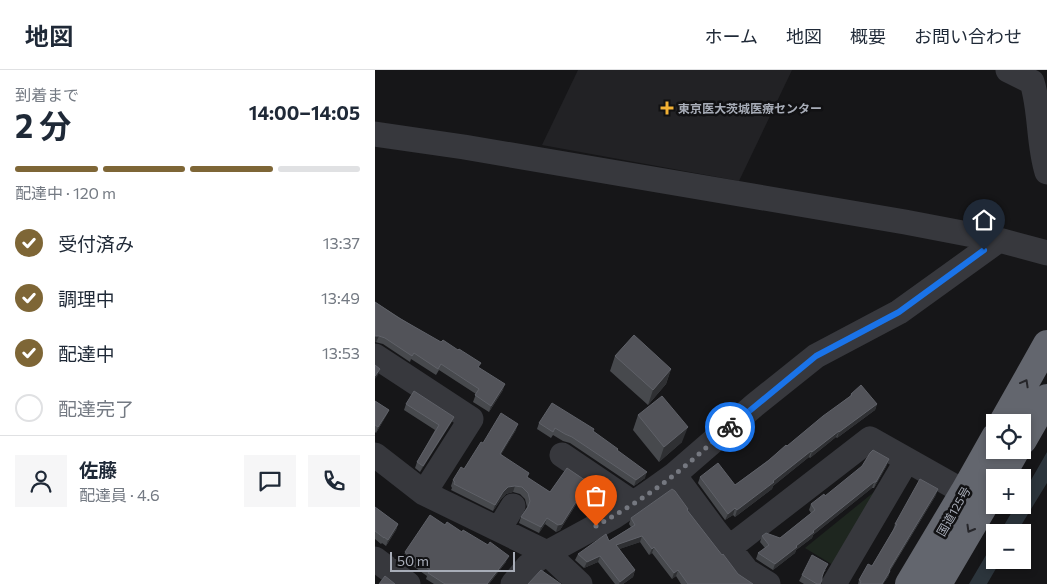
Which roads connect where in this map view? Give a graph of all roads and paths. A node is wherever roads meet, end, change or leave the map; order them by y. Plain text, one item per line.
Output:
1 (1008, 70) edge
2 (375, 134) edge
3 (1047, 172) edge
4 (999, 240) junction
5 (1047, 253) edge
6 (1047, 344) edge
7 (375, 356) edge
8 (1047, 398) edge
9 (1008, 414) edge
10 (1031, 426) edge
11 (986, 453) edge
12 (375, 455) edge
13 (562, 455) dead end
14 (907, 460) junction
15 (674, 475) junction
16 (964, 492) junction
17 (424, 493) junction
18 (986, 501) edge
19 (633, 503) junction
20 (513, 506) dead end
21 (499, 529) junction
22 (729, 548) junction
23 (547, 553) junction
24 (375, 559) edge
25 (408, 584) edge
26 (513, 584) edge
27 (581, 584) edge
28 (768, 584) edge
29 (834, 584) edge
30 (909, 584) edge
31 (938, 584) edge

1 - 3 street
2 - 4 street
4 - 5 street
4 - 15 street
9 -> 6 highway
7 - 17 street
8 - 10 highway
11 - 16 highway, 国道125号
12 - 17 street
13 - 19 street
14 - 16 street
14 - 22 street
14 - 29 street
15 - 19 street
15 - 22 street
16 - 30 highway, 国道125号
17 - 21 street
18 -> 31 highway, 国道125号
19 - 23 street
20 - 21 street
21 - 23 street
22 - 28 street
23 - 26 street
23 - 27 street
24 - 25 street

